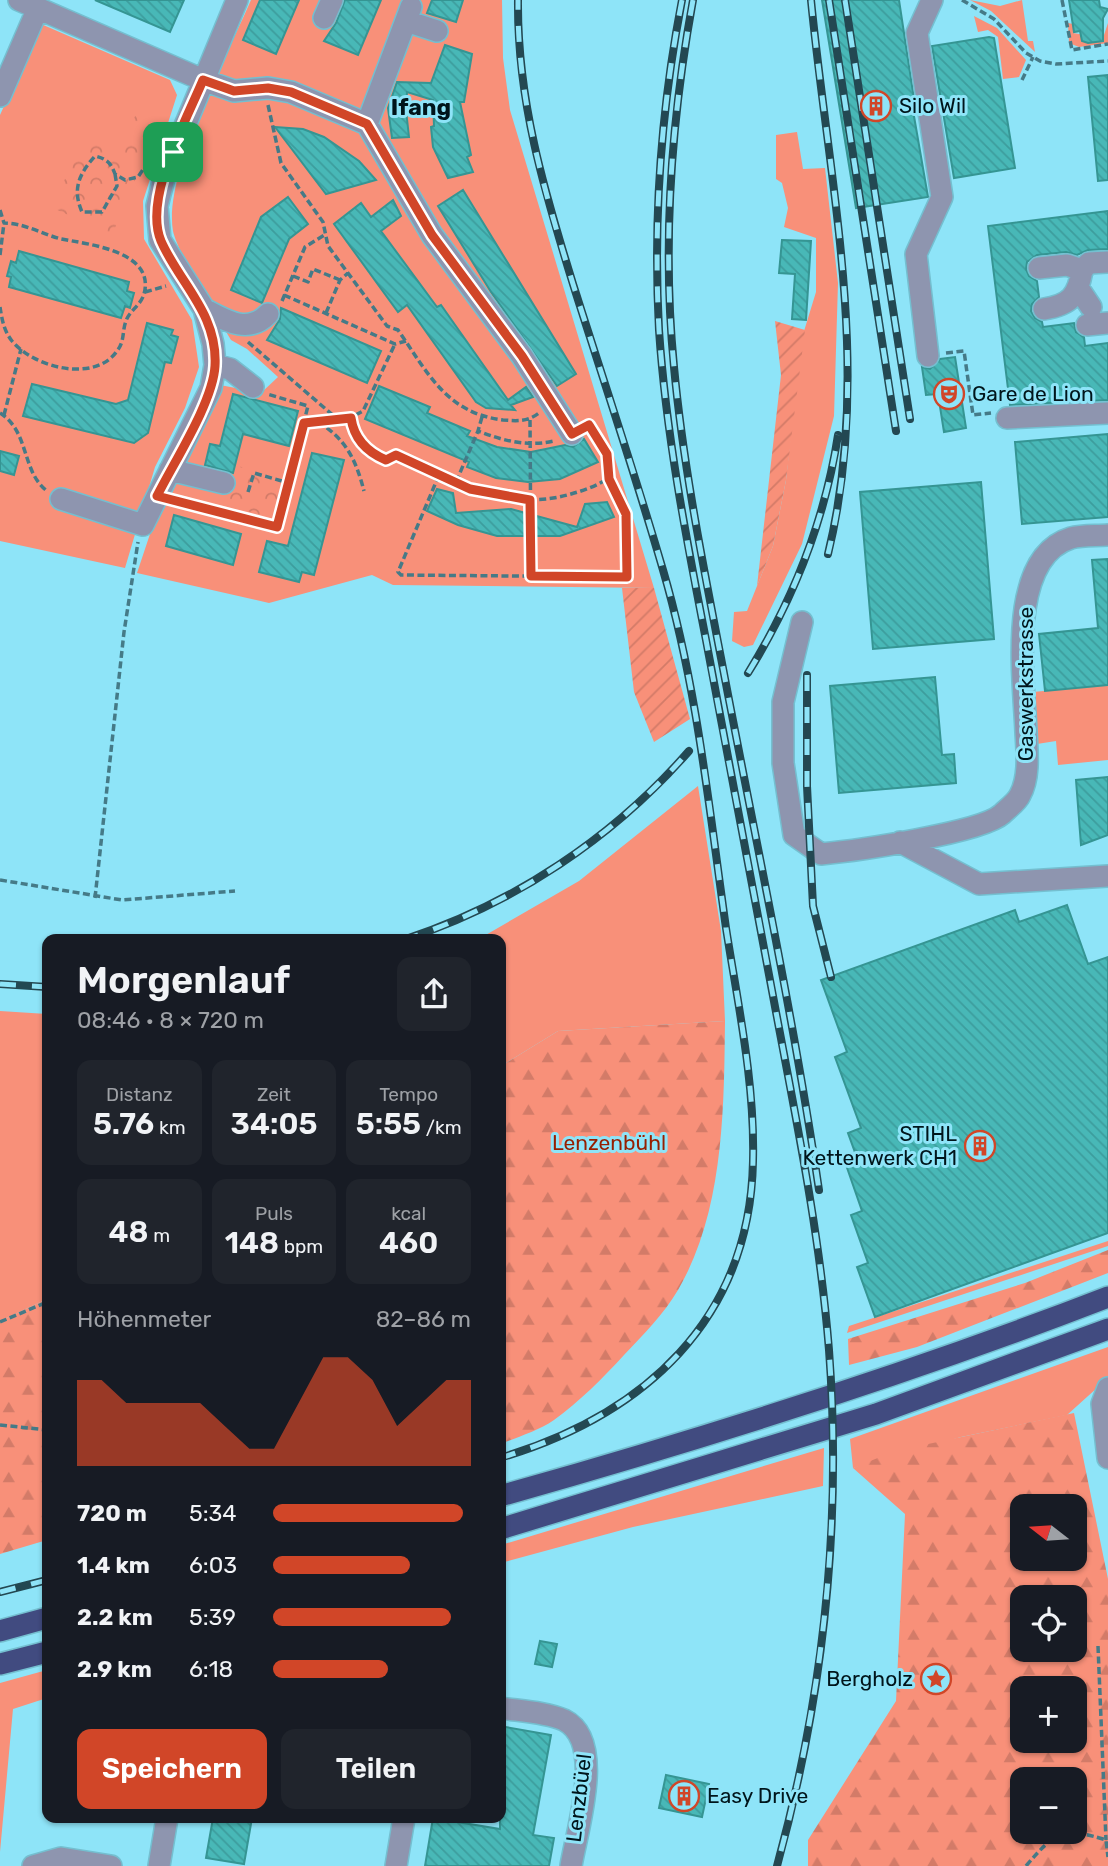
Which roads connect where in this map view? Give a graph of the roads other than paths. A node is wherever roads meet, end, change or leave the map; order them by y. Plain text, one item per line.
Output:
1 (237, 0) edge
2 (931, 3) edge
3 (29, 4) edge
4 (437, 31) dead end
5 (203, 80) junction
6 (0, 96) edge
7 (367, 124) junction
8 (1108, 261) edge
9 (1039, 268) dead end
10 (1081, 279) junction
11 (204, 309) junction
12 (1044, 309) dead end
13 (268, 314) dead end
14 (1095, 319) edge
15 (928, 356) road end
16 (215, 365) junction
17 (253, 387) road end
18 (1108, 413) edge
19 (1007, 418) dead end
20 (572, 434) road end
21 (170, 470) junction
22 (224, 483) dead end
23 (61, 499) road end
24 (1108, 535) edge
25 (802, 622) dead end
26 (900, 842) junction
27 (1108, 876) edge
28 (1108, 1297) edge
29 (1108, 1329) edge
30 (1108, 1388) edge
31 (1108, 1458) edge
32 (506, 1494) edge
33 (506, 1527) edge
34 (42, 1619) edge
35 (0, 1631) edge
36 (42, 1653) edge
37 (0, 1664) edge
38 (506, 1709) edge
39 (166, 1823) edge
40 (403, 1823) edge
41 (33, 1866) edge
42 (111, 1866) edge
43 (159, 1866) edge
44 (396, 1866) edge
45 (570, 1866) edge

1 - 5 street
2 - 15 street
3 - 5 street
3 - 6 street
4 - 7 street
5 - 7 street
5 - 11 street
7 - 20 street
8 - 10 street
9 - 10 street
10 - 12 street
10 - 14 street
11 - 13 street
11 - 16 street
16 - 17 street
16 - 21 street
18 - 19 street
21 - 22 street
21 - 23 street
24 - 26 street, Gaswerkstrasse
25 - 26 street, Gaswerkstrasse
26 - 27 street
28 - 32 highway
29 - 33 highway
30 - 31 street
34 - 35 highway
36 - 37 highway
38 - 45 street, Lenzbüel
39 - 43 street
40 - 44 street
41 - 42 street

